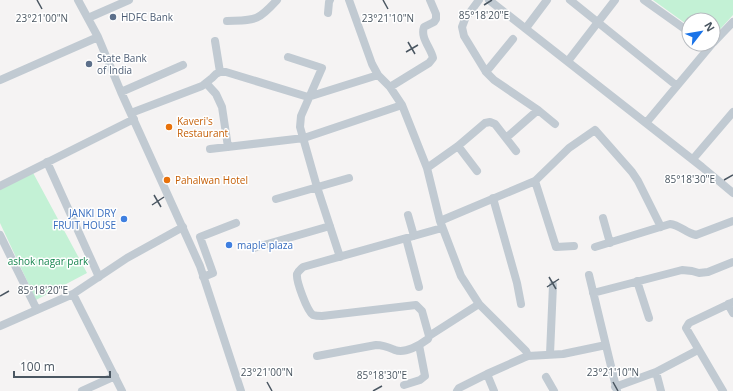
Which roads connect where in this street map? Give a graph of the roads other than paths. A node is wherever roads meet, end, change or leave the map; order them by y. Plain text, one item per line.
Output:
1 (78, 0) edge
2 (129, 0) edge
3 (277, 0) edge
4 (330, 0) edge
5 (349, 0) edge
6 (430, 0) edge
7 (479, 0) edge
8 (489, 0) edge
9 (547, 0) edge
10 (570, 0) edge
11 (615, 0) edge
12 (644, 0) edge
13 (328, 13) dead end
14 (88, 18) junction
15 (227, 21) dead end
16 (733, 22) edge
17 (598, 23) junction
18 (681, 26) edge
19 (526, 28) junction
20 (730, 31) edge
21 (98, 37) junction
22 (721, 37) edge
23 (513, 39) dead end
24 (215, 41) dead end
25 (704, 52) edge
26 (288, 57) dead end
27 (568, 61) junction
28 (183, 65) dead end
29 (220, 72) junction
30 (486, 72) junction
31 (378, 74) junction
32 (0, 80) edge
33 (206, 83) junction
34 (677, 86) junction
35 (390, 87) junction
36 (121, 92) junction
37 (308, 97) junction
38 (402, 104) junction
39 (538, 110) junction
40 (733, 112) edge
41 (133, 116) junction
42 (646, 123) junction
43 (554, 124) dead end
44 (304, 138) junction
45 (506, 138) junction
46 (458, 146) junction
47 (228, 147) junction
48 (210, 149) dead end
49 (516, 151) dead end
50 (693, 160) junction
51 (47, 162) junction
52 (426, 168) junction
53 (477, 171) dead end
54 (349, 178) dead end
55 (535, 181) junction
56 (0, 186) edge
57 (317, 187) junction
58 (733, 193) edge
59 (493, 198) junction
60 (276, 199) dead end
61 (408, 215) dead end
62 (602, 218) dead end
63 (733, 221) edge
64 (236, 223) dead end
65 (441, 224) junction
66 (330, 226) junction
67 (183, 227) junction
68 (661, 227) junction
69 (0, 235) edge
70 (410, 237) junction
71 (610, 243) junction
72 (574, 246) dead end
73 (595, 247) dead end
74 (254, 248) dead end
75 (340, 257) junction
76 (733, 262) edge
77 (589, 275) dead end
78 (99, 277) junction
79 (203, 277) junction
80 (637, 281) junction
81 (553, 285) dead end
82 (419, 287) dead end
83 (593, 293) junction
84 (73, 294) junction
85 (730, 303) edge
86 (479, 304) junction
87 (521, 304) dead end
88 (37, 310) junction
89 (733, 313) edge
90 (649, 318) dead end
91 (0, 326) edge
92 (429, 336) junction
93 (418, 345) junction
94 (606, 345) junction
95 (698, 350) junction
96 (550, 354) junction
97 (317, 356) dead end
98 (528, 356) junction
99 (656, 372) junction
100 (486, 374) junction
101 (115, 376) junction
102 (546, 377) dead end
103 (404, 385) dead end
104 (616, 389) edge
105 (82, 391) edge
106 (122, 391) edge
107 (241, 391) edge
108 (457, 391) edge
109 (494, 391) edge
110 (554, 391) edge
111 (661, 391) edge
112 (723, 391) edge

1 - 14 street
2 - 14 street
3 - 15 street
4 - 13 street
5 - 31 street
6 - 35 street
7 - 30 street
8 - 19 street
9 - 19 street
10 - 17 street
11 - 17 street
12 - 18 street
14 - 21 street
16 - 20 street
17 - 27 street
17 - 34 street
19 - 27 street
20 - 22 street
21 - 32 street
21 - 36 street
23 - 30 street
24 - 29 street
25 - 34 street
26 - 37 street
27 - 42 street
28 - 36 street
29 - 33 street
29 - 37 street
30 - 39 street
31 - 35 street
31 - 37 street
33 - 41 street
33 - 47 street
34 - 42 street
35 - 38 street
36 - 41 street
37 - 44 street
38 - 44 street
38 - 52 street
39 - 43 street
39 - 45 street
40 - 50 street
41 - 51 street
41 - 67 street
42 - 50 street
44 - 47 street
44 - 57 street
45 - 46 street
45 - 49 street
46 - 52 street
46 - 53 street
47 - 48 street
50 - 58 street
51 - 56 street
51 - 78 street
52 - 65 street
54 - 57 street
55 - 59 street
55 - 68 street
55 - 72 street
57 - 60 street
57 - 66 street
59 - 65 street
59 - 87 street
61 - 70 street
62 - 71 street
63 - 68 street
64 - 79 street
65 - 70 street
65 - 86 street
66 - 74 street
66 - 75 street
67 - 78 street
67 - 79 street
68 - 71 street
69 - 88 street
70 - 75 street
70 - 82 street
71 - 73 street
75 - 92 street
76 - 80 street
77 - 83 street
78 - 84 street
79 - 107 street
80 - 83 street
80 - 90 street
81 - 96 street
83 - 94 street
84 - 88 street
84 - 101 street
85 - 89 street
85 - 95 street
86 - 92 street
86 - 98 street
88 - 91 street
92 - 93 street
93 - 97 street
93 - 103 street
94 - 96 street
94 - 104 street
95 - 99 street
95 - 112 street
96 - 98 street
98 - 100 street
99 - 104 street
99 - 111 street
100 - 108 street
100 - 109 street
101 - 105 street
101 - 106 street
102 - 110 street

